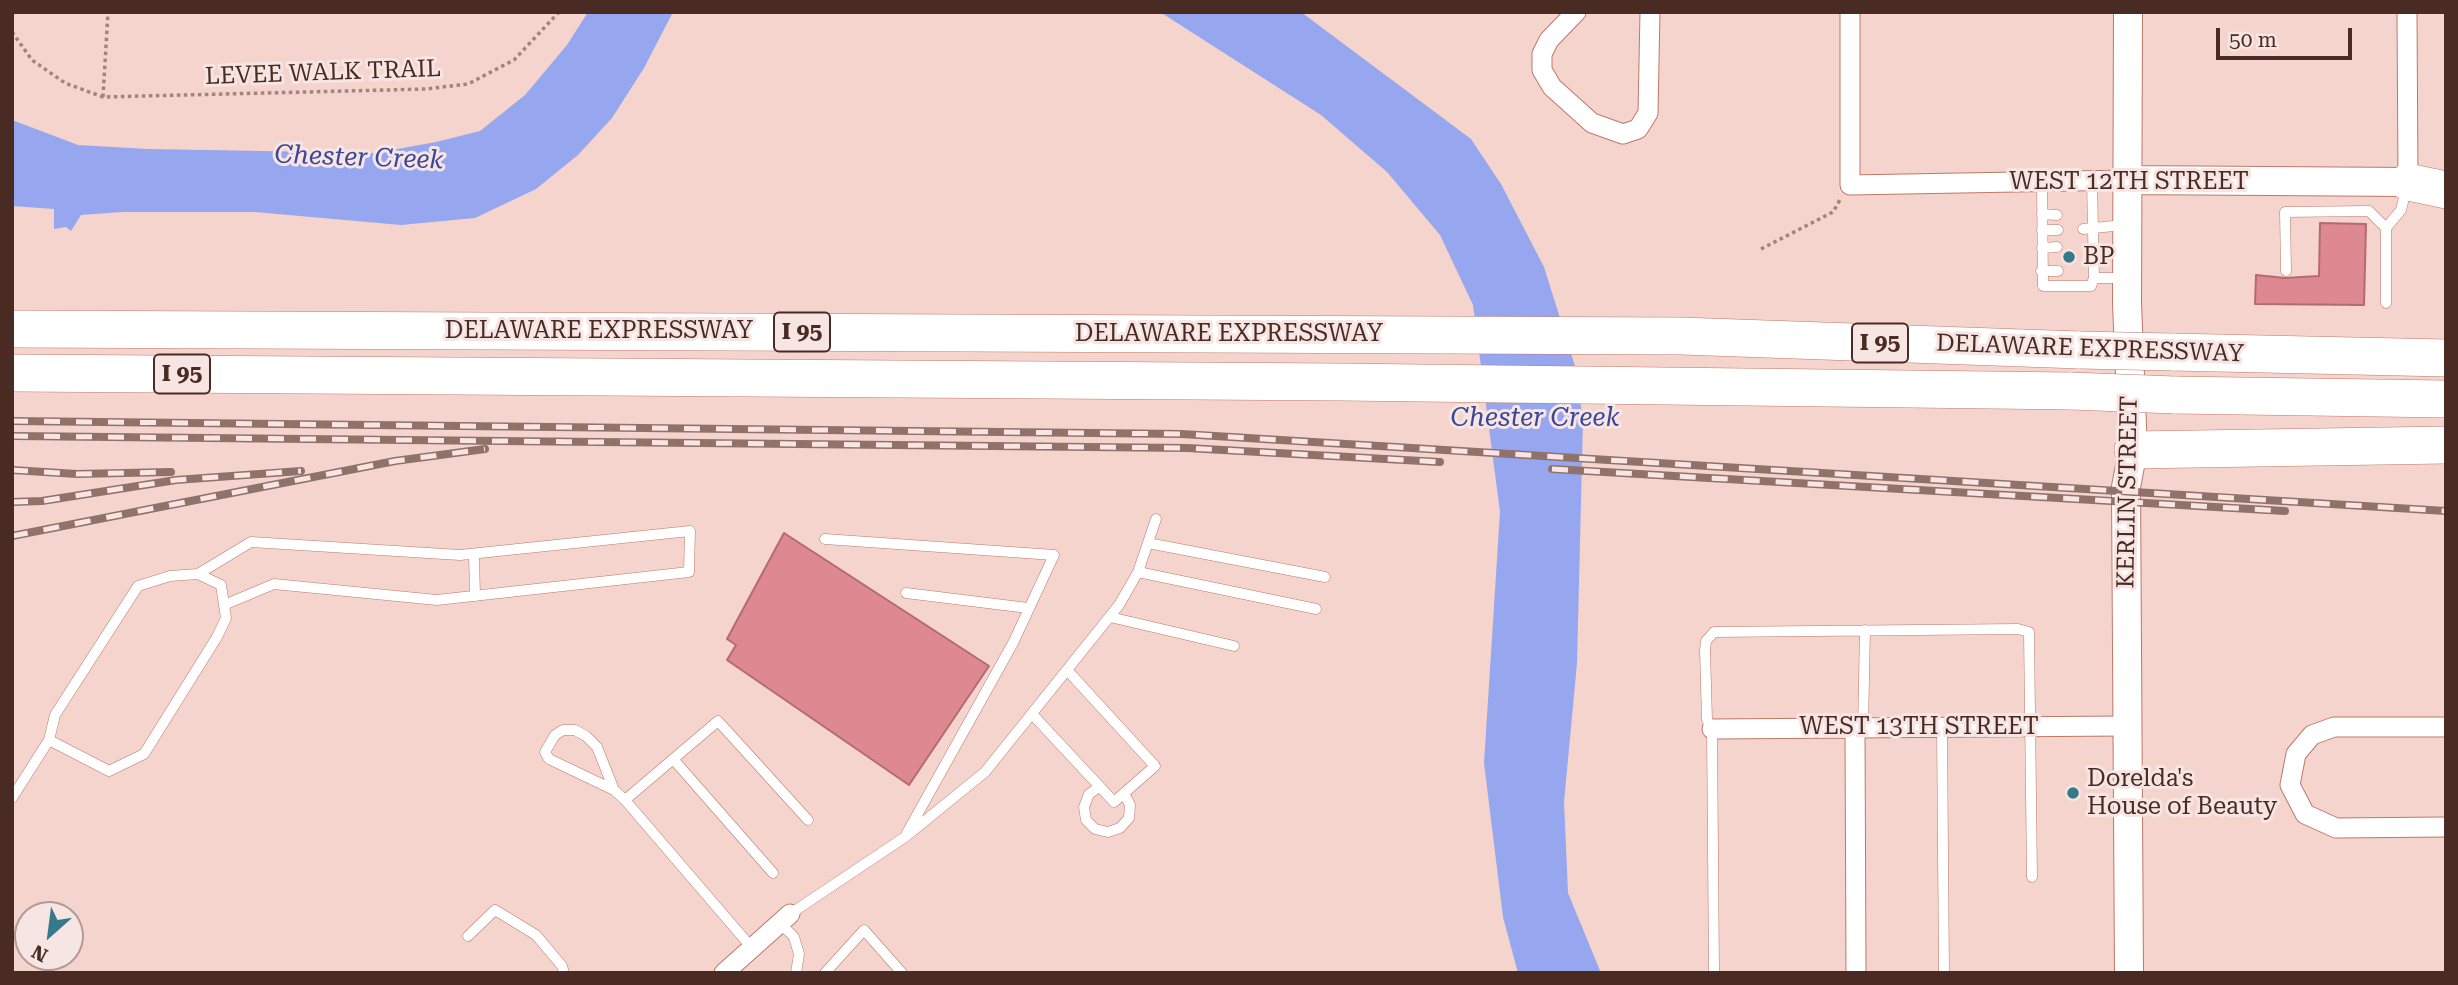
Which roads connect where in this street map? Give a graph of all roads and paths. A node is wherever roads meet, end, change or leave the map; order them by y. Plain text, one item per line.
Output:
1 (108, 12) edge
2 (559, 12) edge
3 (1576, 12) edge
4 (1650, 12) edge
5 (1850, 12) edge
6 (2128, 12) edge
7 (2407, 12) edge
8 (12, 32) edge
9 (103, 97) junction
10 (2128, 180) junction
11 (2092, 181) junction
12 (2042, 182) junction
13 (1850, 185) junction
14 (2446, 190) edge
15 (2404, 196) junction
16 (2042, 214) junction
17 (2057, 215) dead end
18 (2128, 225) junction
19 (2088, 228) junction
20 (2386, 228) junction
21 (2042, 230) junction
22 (2057, 230) dead end
23 (2057, 247) dead end
24 (2042, 248) junction
25 (1761, 249) dead end
26 (2083, 270) dead end
27 (2042, 271) junction
28 (2058, 271) dead end
29 (2286, 271) dead end
30 (2094, 274) junction
31 (2127, 278) junction
32 (2386, 303) dead end
33 (12, 306) edge
34 (12, 329) edge
35 (277, 330) junction
36 (2446, 358) edge
37 (20, 374) edge
38 (2446, 399) edge
39 (2446, 444) edge
40 (2133, 450) junction
41 (1156, 519) dead end
42 (825, 539) dead end
43 (1148, 542) junction
44 (474, 554) junction
45 (1138, 572) junction
46 (198, 574) junction
47 (1325, 577) dead end
48 (906, 593) dead end
49 (475, 596) junction
50 (224, 605) junction
51 (1028, 608) junction
52 (1316, 609) dead end
53 (1110, 617) junction
54 (1865, 630) junction
55 (1234, 646) dead end
56 (1067, 670) junction
57 (1032, 714) junction
58 (2125, 726) junction
59 (1942, 727) junction
60 (2029, 727) junction
61 (2446, 727) edge
62 (1859, 728) junction
63 (1712, 729) junction
64 (49, 740) junction
65 (673, 759) junction
66 (1099, 787) junction
67 (614, 790) junction
68 (1124, 793) junction
69 (12, 798) edge
70 (625, 800) junction
71 (808, 820) dead end
72 (2446, 827) edge
73 (905, 837) junction
74 (773, 873) dead end
75 (2032, 877) dead end
76 (785, 919) junction
77 (468, 936) dead end
78 (752, 947) junction
79 (830, 971) edge
80 (725, 972) edge
81 (564, 973) edge
82 (796, 973) edge
83 (902, 973) edge
84 (1714, 973) edge
85 (1856, 973) edge
86 (1944, 973) edge
87 (2129, 973) edge

1 - 9 path
2 - 9 path, LEVEE WALK TRAIL
3 - 4 street
5 - 13 street
6 - 10 main road, KERLIN STREET
7 - 15 street
8 - 9 path, LEVEE WALK TRAIL
10 - 11 street, WEST 12TH STREET
10 - 15 main road, WEST 12TH STREET
10 - 18 main road, KERLIN STREET
11 - 12 street, WEST 12TH STREET
11 - 19 lane
12 - 13 street, WEST 12TH STREET
12 - 16 lane
13 - 25 path
14 - 15 highway
15 - 20 lane
16 - 17 lane
16 - 21 lane
18 - 19 lane
18 - 31 main road, KERLIN STREET
19 - 30 lane
20 - 29 lane
20 - 32 lane
21 - 22 lane
21 - 24 lane
23 - 24 lane
24 - 27 lane
26 - 30 lane
27 - 28 lane
27 - 30 lane
30 - 31 lane
31 - 40 main road, KERLIN STREET
33 - 35 highway
34 - 35 highway, DELAWARE EXPRESSWAY / I 95
35 - 36 highway, DELAWARE EXPRESSWAY / I 95, bridge
37 - 38 highway, DELAWARE EXPRESSWAY / I 95, bridge
39 - 40 highway
40 - 58 main road, KERLIN STREET
41 - 43 lane
42 - 51 lane
43 - 45 lane
43 - 47 lane
44 - 46 lane
44 - 49 lane
44 - 49 lane
45 - 52 lane
45 - 53 lane
46 - 50 lane
46 - 64 lane
48 - 51 lane
49 - 50 lane
50 - 64 lane
51 - 73 lane
53 - 55 lane
53 - 56 lane
54 - 60 lane
54 - 62 lane
54 - 63 lane
56 - 57 lane
56 - 68 lane
57 - 66 lane
57 - 73 lane
58 - 60 street, WEST 13TH STREET
58 - 87 main road, KERLIN STREET
59 - 60 street, WEST 13TH STREET
59 - 62 street, WEST 13TH STREET
59 - 86 lane
60 - 75 lane
61 - 72 street
62 - 63 street, WEST 13TH STREET
62 - 85 street
63 - 84 lane
64 - 69 lane
65 - 70 lane
65 - 71 lane
65 - 74 lane
66 - 68 lane
66 - 68 lane
67 - 67 lane
67 - 70 lane
70 - 78 lane
73 - 76 lane
76 - 78 street
76 - 82 lane
77 - 81 lane
78 - 80 street
79 - 83 lane

